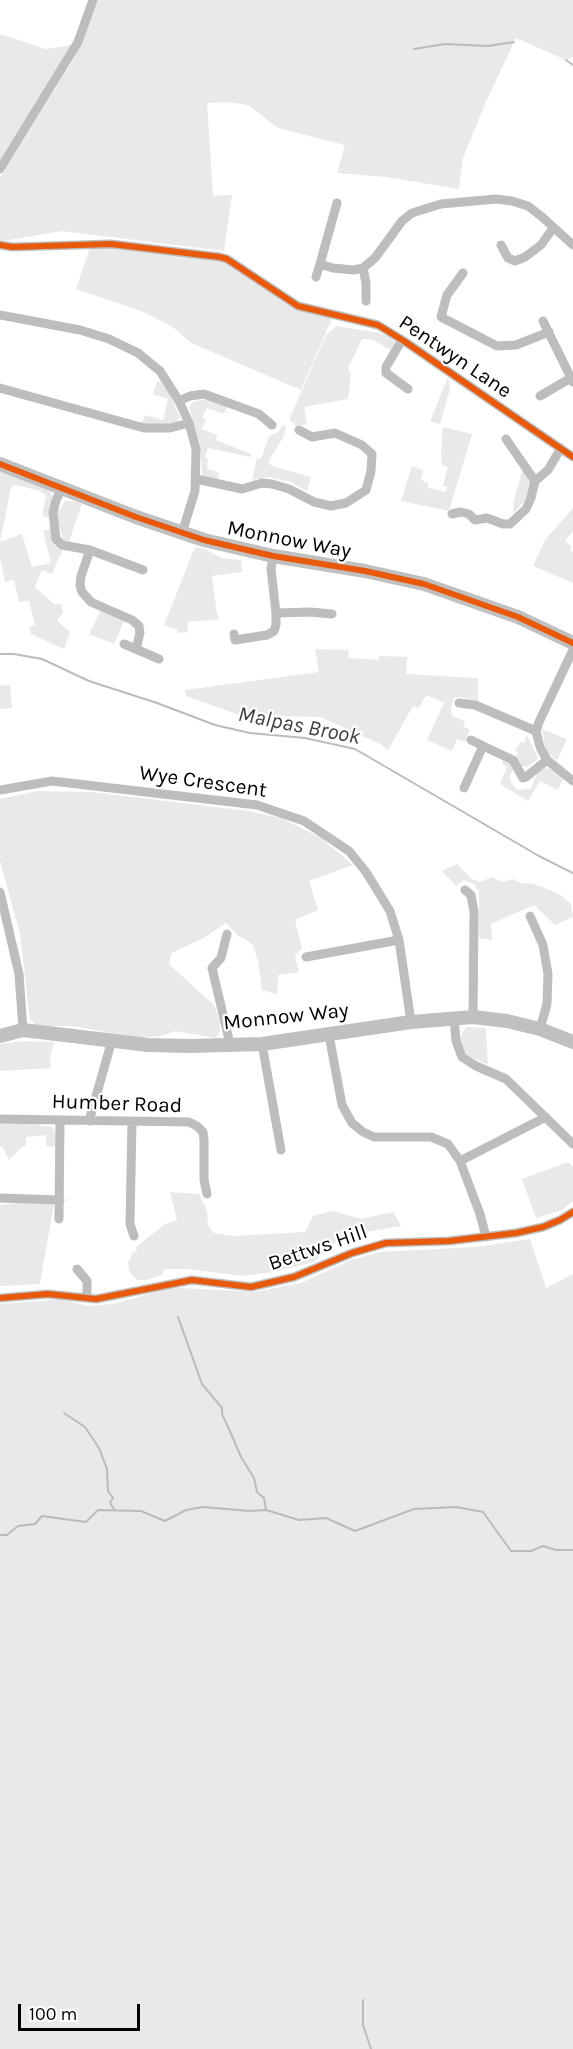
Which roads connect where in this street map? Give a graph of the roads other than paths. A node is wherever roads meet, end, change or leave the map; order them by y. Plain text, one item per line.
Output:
1 (93, 0) edge
2 (0, 169) edge
3 (337, 203) dead end
4 (332, 219) junction
5 (343, 222) dead end
6 (554, 228) junction
7 (0, 245) edge
8 (501, 245) dead end
9 (573, 245) edge
10 (320, 264) junction
11 (363, 267) junction
12 (458, 274) dead end
13 (316, 277) dead end
14 (366, 301) dead end
15 (0, 315) edge
16 (543, 321) dead end
17 (549, 332) junction
18 (402, 340) junction
19 (572, 380) edge
20 (0, 388) edge
21 (408, 389) dead end
22 (540, 396) dead end
23 (179, 401) junction
24 (189, 423) junction
25 (273, 425) dead end
26 (299, 430) dead end
27 (506, 439) dead end
28 (561, 448) junction
29 (573, 457) edge
30 (0, 464) edge
31 (196, 479) junction
32 (535, 481) junction
33 (62, 488) junction
34 (452, 514) dead end
35 (182, 533) junction
36 (90, 550) junction
37 (273, 556) junction
38 (143, 570) dead end
39 (276, 613) junction
40 (333, 614) dead end
41 (234, 634) dead end
42 (573, 643) edge
43 (124, 644) dead end
44 (136, 649) junction
45 (573, 650) edge
46 (159, 658) dead end
47 (459, 704) dead end
48 (536, 731) junction
49 (471, 740) dead end
50 (483, 746) junction
51 (547, 759) junction
52 (573, 781) edge
53 (464, 788) dead end
54 (0, 790) edge
55 (465, 890) dead end
56 (0, 892) edge
57 (530, 916) dead end
58 (4, 934) edge
59 (227, 934) dead end
60 (399, 940) junction
61 (306, 957) dead end
62 (473, 1017) junction
63 (454, 1018) junction
64 (411, 1022) junction
65 (540, 1029) junction
66 (22, 1030) junction
67 (329, 1035) junction
68 (0, 1036) edge
69 (112, 1040) junction
70 (573, 1042) edge
71 (230, 1044) junction
72 (262, 1044) junction
73 (546, 1118) junction
74 (0, 1119) edge
75 (60, 1120) junction
76 (89, 1120) junction
77 (132, 1122) junction
78 (573, 1144) edge
79 (281, 1150) dead end
80 (460, 1161) junction
81 (207, 1194) dead end
82 (0, 1198) edge
83 (60, 1200) junction
84 (573, 1212) edge
85 (59, 1219) dead end
86 (134, 1236) dead end
87 (486, 1237) junction
88 (78, 1269) dead end
89 (0, 1298) edge
90 (87, 1298) junction

1 - 2 street
3 - 4 street
4 - 5 street
4 - 10 street
6 - 8 street
6 - 9 street
6 - 11 street
7 - 18 street, Pentwyn Lane
10 - 11 street
10 - 13 street
11 - 14 street
12 - 17 street
15 - 23 street
16 - 17 street
17 - 19 street
18 - 21 street
18 - 28 street, Pentwyn Lane
19 - 22 street
20 - 24 street
23 - 24 street
23 - 25 street
24 - 31 street
26 - 31 street
27 - 32 street
28 - 29 street, Pentwyn Lane
28 - 32 street
30 - 33 street, Monnow Way
31 - 35 street
32 - 34 street
33 - 35 street, Monnow Way
33 - 36 street
35 - 37 street, Monnow Way
36 - 38 street
36 - 44 street
37 - 39 street
37 - 42 street, Monnow Way
39 - 40 street
39 - 41 street
43 - 44 street
44 - 46 street
45 - 48 street
47 - 48 street
48 - 51 street
49 - 50 street
50 - 51 street
50 - 53 street
51 - 52 street
54 - 60 street, Wye Crescent
55 - 62 street
56 - 58 street
57 - 65 street
58 - 66 street
59 - 71 street
60 - 61 street
60 - 64 street, Wye Crescent
62 - 63 street, Monnow Way
62 - 65 street, Monnow Way
63 - 64 street, Monnow Way
63 - 73 street
64 - 67 street, Monnow Way
65 - 70 street, Monnow Way
66 - 68 street, Monnow Way
66 - 69 street, Monnow Way
67 - 72 street, Monnow Way
67 - 80 street
69 - 71 street, Monnow Way
69 - 76 street
71 - 72 street, Monnow Way
72 - 79 street
73 - 78 street
73 - 80 street
74 - 75 street, Humber Road
75 - 76 street, Humber Road
75 - 83 street
76 - 77 street, Humber Road
77 - 81 street, Humber Road
77 - 86 street
80 - 87 street
82 - 83 street
83 - 85 street
84 - 87 street, Bettws Hill
87 - 90 street, Bettws Hill
88 - 90 street
89 - 90 street, Bettws Hill

